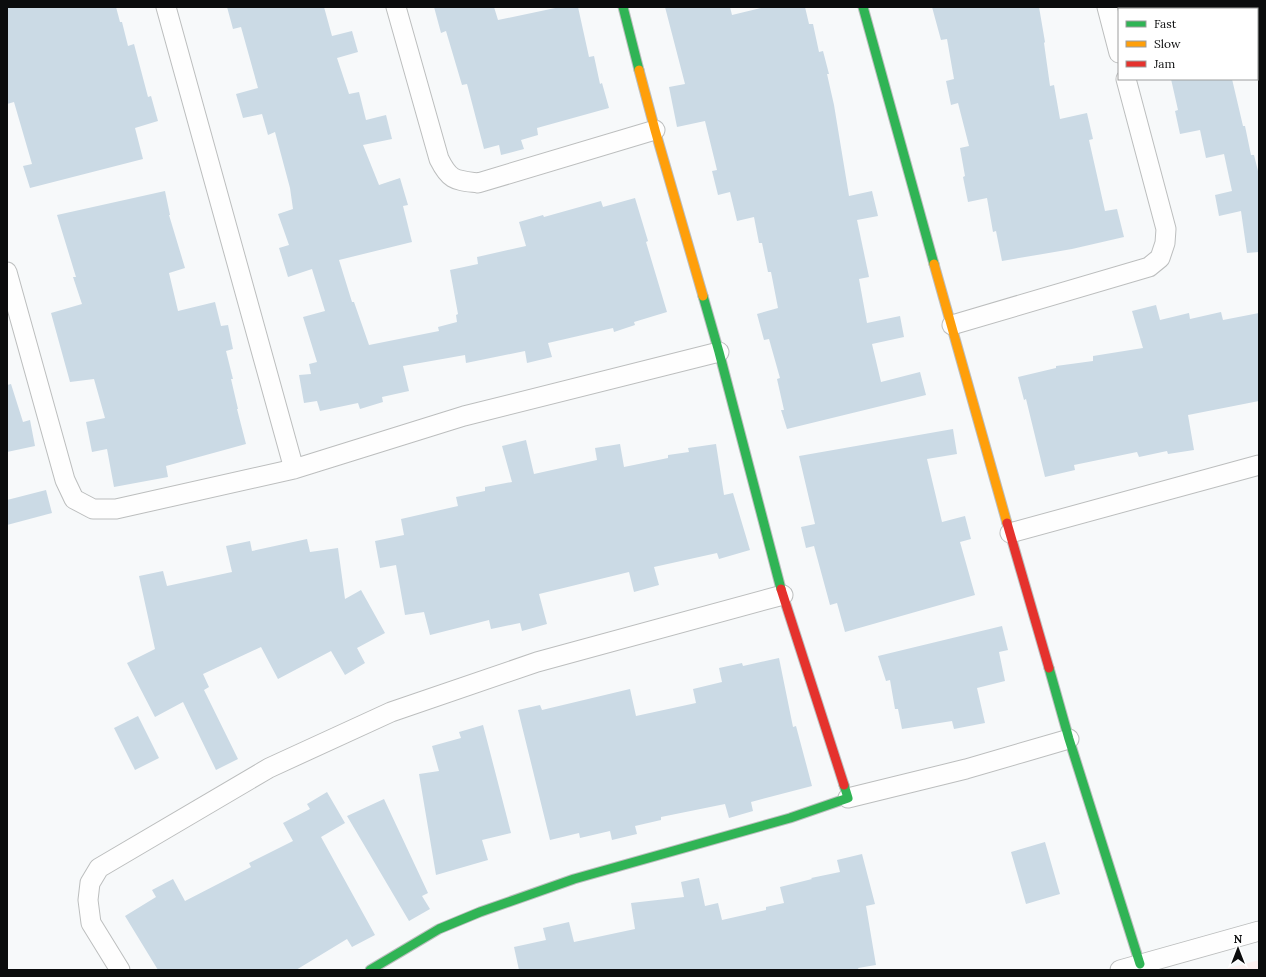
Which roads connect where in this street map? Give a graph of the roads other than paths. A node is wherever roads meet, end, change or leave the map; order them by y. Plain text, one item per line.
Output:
1 (166, 7) edge
2 (396, 7) edge
3 (622, 7) edge
4 (863, 7) edge
5 (1107, 7) edge
6 (1118, 50) edge
7 (1126, 80) edge
8 (655, 130) junction
9 (7, 272) edge
10 (952, 325) junction
11 (719, 352) junction
12 (1259, 465) edge
13 (294, 468) junction
14 (1010, 533) junction
15 (783, 595) junction
16 (1069, 739) junction
17 (848, 798) junction
18 (1259, 931) edge
19 (1140, 964) junction
20 (120, 970) edge
21 (370, 970) edge
22 (1120, 970) edge

1 - 13 street
2 - 8 street
3 - 8 street
4 - 10 street
5 - 6 street
7 - 10 street
8 - 11 street
9 - 13 street
10 - 14 street
11 - 13 street
11 - 15 street
12 - 14 street
14 - 16 street
15 - 17 street
15 - 20 street
16 - 17 street
16 - 19 street
17 - 21 street
18 - 19 street
19 - 22 street

